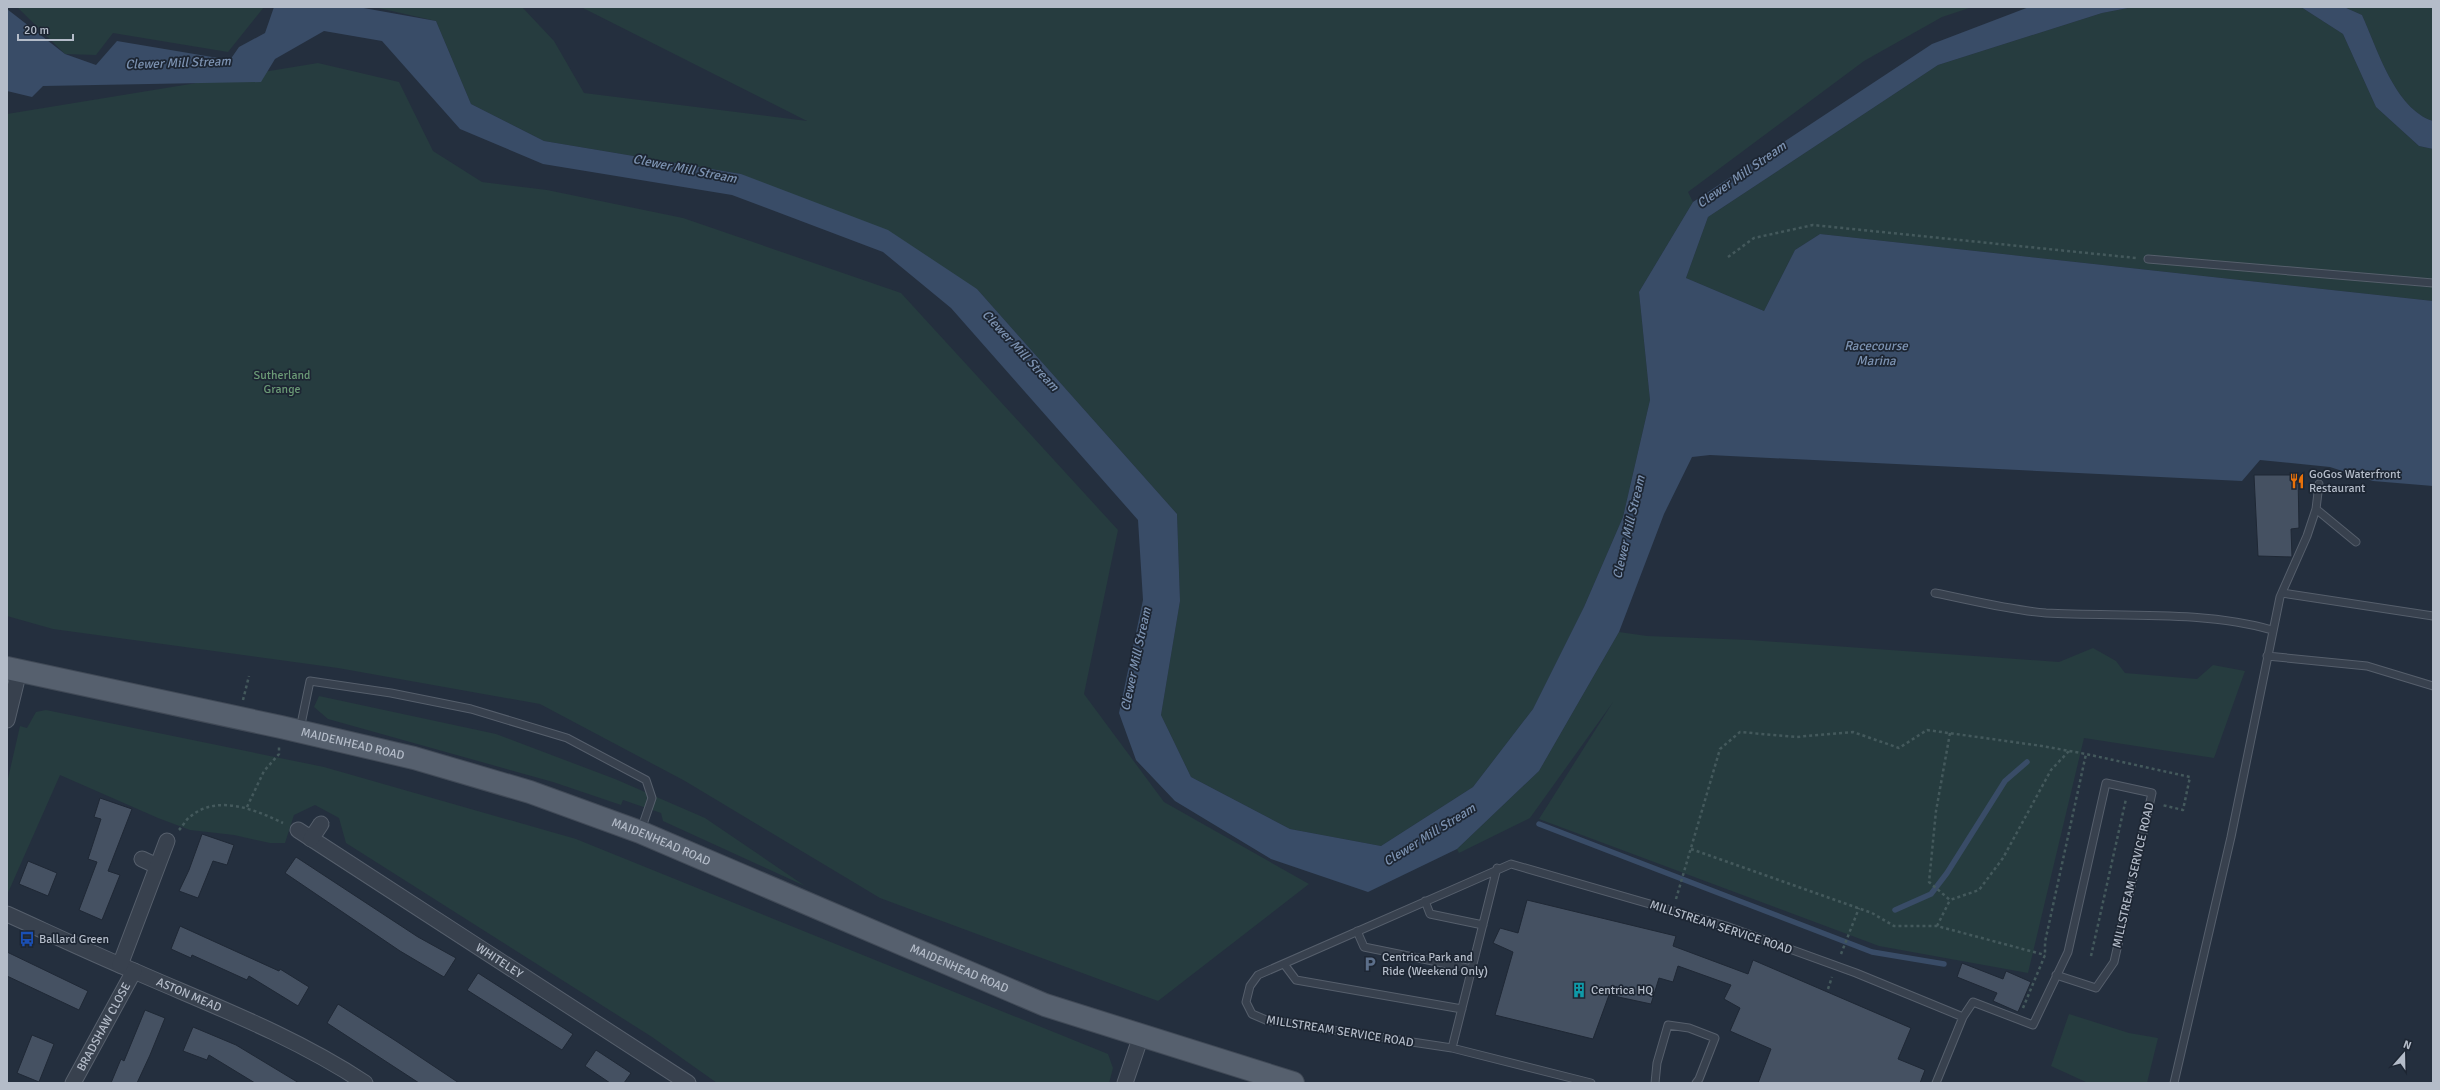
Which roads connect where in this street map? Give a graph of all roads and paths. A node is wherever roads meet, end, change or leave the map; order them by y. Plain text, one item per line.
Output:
1 (1728, 258) dead end
2 (2148, 259) joint
3 (2433, 284) edge
4 (2319, 484) dead end
5 (2316, 509) junction
6 (2356, 542) dead end
7 (1935, 593) dead end
8 (2282, 593) junction
9 (2433, 616) edge
10 (2272, 630) junction
11 (2267, 656) junction
12 (13, 670) edge
13 (2433, 686) edge
14 (7, 720) edge
15 (290, 729) junction
16 (1950, 733) junction
17 (2070, 751) junction
18 (2086, 754) dead end
19 (2126, 798) dead end
20 (247, 808) junction
21 (321, 824) dead end
22 (640, 832) junction
23 (305, 834) junction
24 (167, 841) joint
25 (1691, 849) junction
26 (142, 859) dead end
27 (157, 866) junction
28 (1497, 868) junction
29 (1680, 884) dead end
30 (1950, 900) junction
31 (1425, 901) junction
32 (1859, 908) junction
33 (7, 914) edge
34 (1483, 925) junction
35 (1937, 926) junction
36 (1358, 931) junction
37 (1846, 941) dead end
38 (2045, 955) dead end
39 (2091, 956) dead end
40 (1284, 964) junction
41 (120, 965) junction
42 (1472, 969) junction
43 (134, 971) junction
44 (2056, 975) junction
45 (1462, 1009) junction
46 (1963, 1017) junction
47 (1141, 1036) junction
48 (1452, 1048) junction
49 (73, 1083) edge
50 (366, 1083) edge
51 (688, 1083) edge
52 (1125, 1083) edge
53 (1293, 1083) edge
54 (1591, 1083) edge
55 (1655, 1083) edge
56 (1696, 1083) edge
57 (1936, 1083) edge
58 (2174, 1083) edge

1 - 2 path
2 - 3 lane
4 - 5 lane
5 - 6 lane
5 - 8 lane
7 - 10 lane
8 - 9 lane
8 - 10 lane
10 - 11 lane
11 - 13 lane
11 - 58 lane
12 - 14 street
12 - 15 main road, MAIDENHEAD ROAD
15 - 20 path
15 - 22 main road, MAIDENHEAD ROAD
15 - 22 lane
16 - 17 path
16 - 25 path
16 - 30 path
17 - 18 path
17 - 30 path
19 - 39 path
20 - 23 path
20 - 24 path
21 - 23 street
22 - 47 main road, MAIDENHEAD ROAD
23 - 51 street, WHITELEY
24 - 27 street
25 - 29 path
25 - 32 path
26 - 27 street
27 - 41 street
28 - 31 lane, MILLSTREAM SERVICE ROAD
28 - 34 lane
28 - 46 lane, MILLSTREAM SERVICE ROAD
30 - 35 path
31 - 34 lane
31 - 36 lane, MILLSTREAM SERVICE ROAD
32 - 35 path
32 - 37 path
33 - 41 street, ASTON MEAD
34 - 42 lane
35 - 38 path
36 - 40 lane, MILLSTREAM SERVICE ROAD
36 - 42 lane
40 - 45 lane
40 - 48 lane, MILLSTREAM SERVICE ROAD
41 - 43 street, ASTON MEAD
42 - 45 lane
43 - 49 street, BRADSHAW CLOSE
43 - 50 street, ASTON MEAD
44 - 44 lane, MILLSTREAM SERVICE ROAD
44 - 46 lane, MILLSTREAM SERVICE ROAD
45 - 48 lane
46 - 57 lane, MILLSTREAM SERVICE ROAD
47 - 52 street
47 - 53 main road, MAIDENHEAD ROAD
48 - 54 lane, MILLSTREAM SERVICE ROAD
55 - 56 lane

